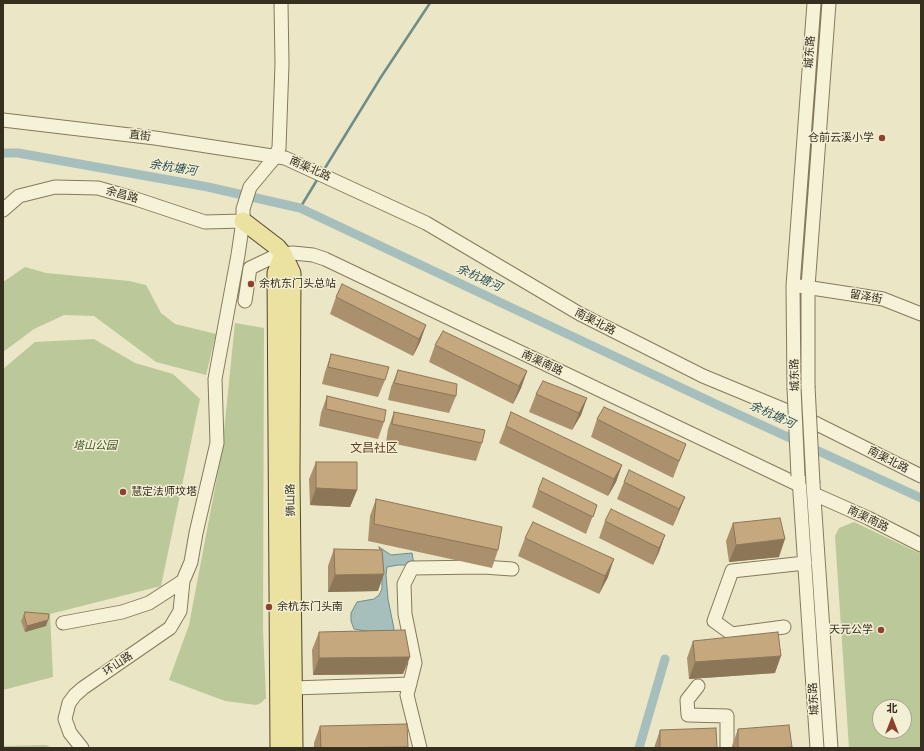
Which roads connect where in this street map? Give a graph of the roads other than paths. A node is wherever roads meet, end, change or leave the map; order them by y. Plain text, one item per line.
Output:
1 (281, 3) edge
2 (814, 3) edge
3 (829, 3) edge
4 (3, 120) edge
5 (276, 157) junction
6 (3, 210) edge
7 (243, 215) junction
8 (283, 254) junction
9 (794, 286) junction
10 (808, 287) junction
11 (245, 301) dead end
12 (921, 314) edge
13 (921, 476) edge
14 (799, 480) junction
15 (814, 489) junction
16 (921, 545) edge
17 (805, 563) junction
18 (512, 569) dead end
19 (183, 581) junction
20 (63, 623) dead end
21 (784, 627) dead end
22 (410, 684) junction
23 (698, 686) dead end
24 (293, 688) junction
25 (82, 748) edge
26 (279, 748) edge
27 (294, 748) edge
28 (420, 748) edge
29 (727, 748) edge
30 (817, 748) edge
31 (831, 748) edge

1 - 5 street
2 - 9 street, 城东路
3 - 10 street, 城东路
4 - 5 street, 直街
5 - 7 street, 环山路
5 - 13 street, 南渠北路
6 - 7 street, 余昌路
7 - 8 main road, 狮山路
7 - 19 street, 环山路
8 - 11 street
8 - 14 street, 南渠南路
8 - 24 main road, 狮山路
8 - 26 main road, 狮山路
9 - 10 street, 留泽街
9 - 14 street, 城东路, bridge
10 - 12 street, 留泽街
10 - 15 street, 城东路, bridge
14 - 17 street, 城东路
15 - 16 street, 南渠南路
15 - 31 street, 城东路
17 - 21 street
17 - 30 street, 城东路
18 - 22 street
19 - 20 street
19 - 25 street, 环山路
22 - 24 street
22 - 28 street
23 - 29 street
24 - 27 main road, 狮山路

